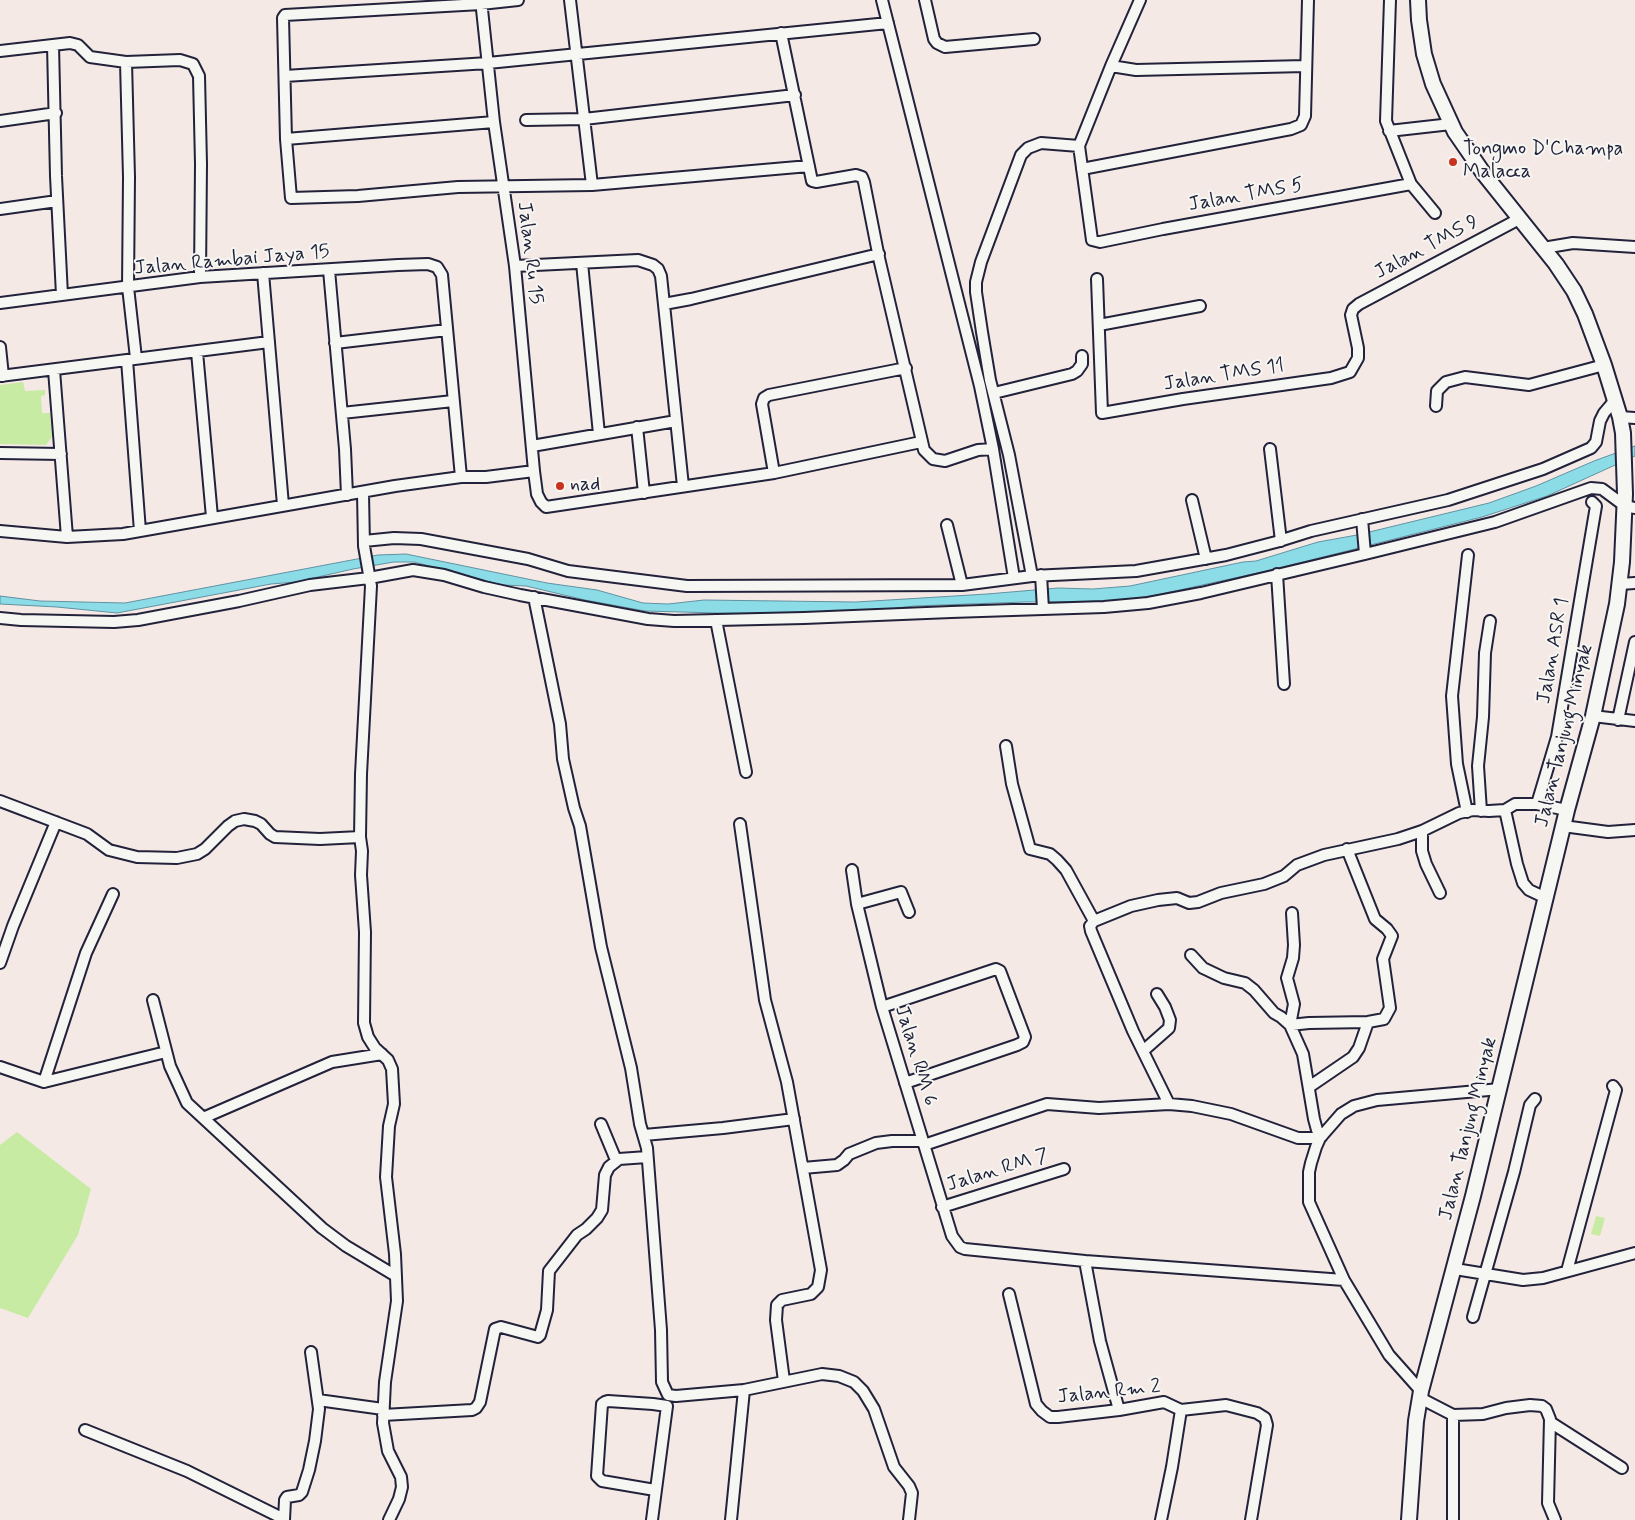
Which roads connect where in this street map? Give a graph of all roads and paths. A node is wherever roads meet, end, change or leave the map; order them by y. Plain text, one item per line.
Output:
1 (518, 0) edge
2 (570, 0) edge
3 (882, 0) edge
4 (925, 0) edge
5 (1140, 0) edge
6 (1308, 0) edge
7 (1390, 0) edge
8 (1418, 0) edge
9 (481, 2) edge
10 (888, 23) junction
11 (781, 33) junction
12 (1034, 39) dead end
13 (53, 45) junction
14 (0, 51) edge
15 (577, 54) junction
16 (126, 62) junction
17 (488, 63) junction
18 (1111, 66) junction
19 (1305, 66) junction
20 (285, 76) junction
21 (794, 96) junction
22 (56, 113) junction
23 (584, 119) junction
24 (526, 120) dead end
25 (0, 121) edge
26 (494, 122) junction
27 (1451, 124) junction
28 (1389, 130) junction
29 (286, 139) junction
30 (1079, 146) junction
31 (808, 166) junction
32 (1082, 169) junction
33 (1411, 184) junction
34 (592, 185) junction
35 (503, 187) junction
36 (57, 201) junction
37 (0, 209) edge
38 (1435, 213) dead end
39 (1519, 219) junction
40 (1635, 247) edge
41 (1544, 248) junction
42 (879, 254) junction
43 (582, 262) junction
44 (516, 266) junction
45 (330, 270) junction
46 (264, 273) junction
47 (200, 277) junction
48 (1097, 279) dead end
49 (128, 287) junction
50 (62, 296) junction
51 (0, 303) edge
52 (664, 304) junction
53 (1200, 306) dead end
54 (1099, 325) junction
55 (446, 330) junction
56 (269, 342) junction
57 (335, 343) junction
58 (0, 347) edge
59 (197, 352) junction
60 (986, 356) junction
61 (1082, 356) dead end
62 (131, 359) junction
63 (973, 360) junction
64 (1604, 365) junction
65 (906, 368) junction
66 (54, 370) junction
67 (1350, 372) joint
68 (2, 376) edge
69 (994, 393) junction
70 (1615, 400) junction
71 (453, 401) junction
72 (1436, 406) dead end
73 (342, 413) junction
74 (1620, 418) junction
75 (1635, 418) edge
76 (676, 421) junction
77 (637, 427) junction
78 (599, 434) junction
79 (921, 442) junction
80 (532, 446) junction
81 (993, 449) junction
82 (1270, 449) dead end
83 (0, 453) edge
84 (61, 454) junction
85 (534, 471) junction
86 (774, 473) junction
87 (461, 477) junction
88 (683, 486) junction
89 (363, 493) junction
90 (644, 493) junction
91 (347, 495) junction
92 (1192, 500) dead end
93 (1592, 502) dead end
94 (283, 506) junction
95 (1630, 507) edge
96 (212, 517) junction
97 (1362, 521) junction
98 (947, 525) dead end
99 (0, 531) edge
100 (140, 531) junction
101 (68, 536) junction
102 (1281, 541) junction
103 (364, 544) junction
104 (1365, 551) junction
105 (1468, 555) dead end
106 (1206, 559) junction
107 (368, 574) junction
108 (1277, 574) junction
109 (1038, 577) junction
110 (1014, 578) junction
111 (1635, 583) edge
112 (1620, 584) junction
113 (962, 585) junction
114 (534, 597) junction
115 (1044, 607) junction
116 (0, 618) edge
117 (716, 620) junction
118 (1490, 621) dead end
119 (1635, 642) edge
120 (1284, 684) dead end
121 (1593, 716) junction
122 (1618, 720) junction
123 (1635, 721) edge
124 (1006, 746) dead end
125 (746, 772) dead end
126 (0, 801) edge
127 (1537, 804) junction
128 (1505, 810) junction
129 (1567, 810) junction
130 (1481, 811) junction
131 (1467, 812) junction
132 (56, 822) junction
133 (740, 824) dead end
134 (1563, 826) junction
135 (1635, 830) edge
136 (1422, 831) junction
137 (360, 837) junction
138 (1347, 849) junction
139 (852, 870) dead end
140 (1440, 893) dead end
141 (113, 894) dead end
142 (1546, 898) junction
143 (857, 904) junction
144 (909, 912) dead end
145 (1292, 913) dead end
146 (1094, 921) junction
147 (1191, 955) dead end
148 (0, 963) edge
149 (1157, 994) dead end
150 (153, 1000) dead end
151 (882, 1007) junction
152 (1368, 1022) junction
153 (1290, 1025) junction
154 (1143, 1051) junction
155 (166, 1052) junction
156 (382, 1054) junction
157 (0, 1067) edge
158 (44, 1082) junction
159 (905, 1083) junction
160 (1613, 1086) dead end
161 (1309, 1087) junction
162 (1500, 1089) junction
163 (1535, 1099) dead end
164 (1169, 1104) junction
165 (204, 1118) junction
166 (794, 1119) junction
167 (601, 1124) dead end
168 (644, 1135) junction
169 (1321, 1137) junction
170 (923, 1143) junction
171 (648, 1157) junction
172 (616, 1160) junction
173 (803, 1168) junction
174 (1064, 1169) dead end
175 (942, 1206) junction
176 (1635, 1253) edge
177 (1085, 1261) junction
178 (1455, 1269) junction
179 (1567, 1271) junction
180 (1485, 1274) junction
181 (396, 1276) junction
182 (1344, 1280) junction
183 (1009, 1294) dead end
184 (1473, 1317) dead end
185 (311, 1352) dead end
186 (784, 1381) junction
187 (744, 1390) junction
188 (668, 1394) junction
189 (1421, 1395) junction
190 (318, 1400) junction
191 (667, 1406) junction
192 (1119, 1410) junction
193 (1181, 1410) junction
194 (383, 1412) junction
195 (1453, 1415) junction
196 (1550, 1422) junction
197 (85, 1430) dead end
198 (1622, 1468) dead end
199 (656, 1490) junction
200 (284, 1519) edge
201 (389, 1520) edge
202 (652, 1520) edge
203 (731, 1520) edge
204 (910, 1520) edge
205 (1161, 1520) edge
206 (1251, 1520) edge
207 (1409, 1520) edge
208 (1453, 1520) edge
209 (1555, 1520) edge

1 - 9 street
2 - 15 street
3 - 10 street
4 - 12 street
5 - 18 street
6 - 19 street
7 - 28 street
8 - 27 main road, Jalan Tanjung Minyak
9 - 17 street, Jalan Ru 15
9 - 20 street
10 - 11 street
10 - 63 street
11 - 15 street
11 - 21 street
13 - 14 street
13 - 16 street
13 - 22 street
15 - 17 street
15 - 23 street
16 - 47 street
16 - 49 street
17 - 20 street
17 - 26 street, Jalan Ru 15
18 - 19 street
18 - 30 street
19 - 32 street
20 - 29 street
21 - 23 street
21 - 31 street
22 - 25 street
22 - 36 street
23 - 24 street
23 - 34 street
26 - 29 street
26 - 35 street, Jalan Ru 15
27 - 28 street
27 - 39 main road, Jalan Tanjung Minyak
28 - 33 street
29 - 35 street
30 - 32 street
30 - 60 street
31 - 34 street
31 - 42 street
32 - 33 street, Jalan TMS 5
33 - 38 street
34 - 35 street
35 - 44 street, Jalan Ru 15
36 - 37 street
36 - 50 street
39 - 41 main road, Jalan Tanjung Minyak
39 - 67 street, Jalan TMS 9
40 - 41 street
41 - 64 main road, Jalan Tanjung Minyak
42 - 52 street
42 - 65 street
43 - 44 street
43 - 52 street
43 - 78 street
44 - 80 street, Jalan Ru 15
45 - 46 street, Jalan Rambai Jaya 15
45 - 55 street, Jalan Rambai Jaya 15
45 - 57 street
46 - 47 street, Jalan Rambai Jaya 15
46 - 56 street
47 - 49 street, Jalan Rambai Jaya 15
48 - 54 street
49 - 50 street, Jalan Rambai Jaya 15
49 - 62 street
50 - 51 street, Jalan Rambai Jaya 15
52 - 76 street
53 - 54 street
54 - 67 street, Jalan TMS 11
55 - 57 street
55 - 71 street
56 - 59 street
56 - 94 street
57 - 73 street
58 - 68 street
59 - 62 street
59 - 96 street
60 - 63 street
60 - 69 street
61 - 69 street
62 - 66 street
62 - 100 street
63 - 81 street
64 - 70 main road, Jalan Tanjung Minyak
64 - 72 street
65 - 79 street
65 - 86 street
66 - 68 street
66 - 84 street
69 - 109 street
70 - 74 main road, Jalan Tanjung Minyak
70 - 97 street
71 - 73 street
71 - 87 street
73 - 91 street
74 - 75 street
74 - 95 main road, Jalan Tanjung Minyak
76 - 77 street
76 - 88 street
77 - 78 street
77 - 90 street
78 - 80 street
79 - 81 street
79 - 86 street
80 - 85 street, Jalan Ru 15
81 - 110 street
82 - 102 street
83 - 84 street
84 - 101 street
85 - 87 street
85 - 90 street, Jalan Ru 15
86 - 88 street
87 - 89 street
88 - 90 street
89 - 91 street
89 - 103 street
91 - 94 street
92 - 106 street
93 - 127 street, Jalan ASR 1
94 - 96 street
95 - 104 street
95 - 112 main road, Jalan Tanjung Minyak
96 - 100 street
97 - 102 street
97 - 104 street
98 - 113 street
99 - 101 street
100 - 101 street
102 - 106 street
103 - 107 street
103 - 113 street
104 - 108 street
105 - 131 street
106 - 109 street
107 - 114 street
107 - 116 street
107 - 137 street
108 - 115 street
108 - 120 street
109 - 110 street
109 - 115 street
110 - 113 street
111 - 112 street
112 - 121 main road, Jalan Tanjung Minyak
114 - 117 street
114 - 168 street
115 - 117 street
117 - 125 street
118 - 130 street
119 - 122 street
121 - 122 street
121 - 129 main road, Jalan Tanjung Minyak
122 - 123 street
124 - 146 street
126 - 132 street
127 - 128 street
127 - 129 street
128 - 130 street
128 - 142 street
129 - 134 main road, Jalan Tanjung Minyak
130 - 131 street
131 - 136 street
132 - 137 street
132 - 148 street
133 - 166 street
134 - 135 street
134 - 142 main road, Jalan Tanjung Minyak
136 - 138 street
136 - 140 street
137 - 156 street
138 - 146 street
138 - 152 street
139 - 143 street, Jalan RM 6
141 - 158 street
142 - 162 main road, Jalan Tanjung Minyak
143 - 144 street
143 - 151 street, Jalan RM 6
145 - 153 street
146 - 154 street
147 - 153 street
149 - 154 street
150 - 155 street
151 - 159 street, Jalan RM 6
151 - 159 street
152 - 153 street
152 - 161 street
153 - 161 street
154 - 164 street
155 - 158 street
155 - 165 street
156 - 165 street
156 - 181 street
157 - 158 street
159 - 170 street, Jalan RM 6
160 - 179 street
161 - 169 street
162 - 169 street
162 - 178 main road, Jalan Tanjung Minyak
163 - 180 street
164 - 169 street
164 - 170 street
165 - 181 street
166 - 168 street
166 - 173 street
167 - 172 street
168 - 171 street
169 - 182 street
170 - 173 street
170 - 175 street, Jalan RM 6
171 - 172 street
171 - 188 street
172 - 194 street
173 - 186 street
174 - 175 street, Jalan RM 7
175 - 177 street, Jalan RM 6
176 - 179 street
177 - 182 street
177 - 192 street
178 - 180 street
178 - 189 main road, Jalan Tanjung Minyak
179 - 180 street
180 - 184 street
181 - 194 street
182 - 189 street
183 - 192 street, Jalan Rm 2
185 - 190 street
186 - 187 street
186 - 204 street
187 - 188 street
187 - 203 street
188 - 191 street
189 - 195 street
189 - 207 main road, Jalan Tanjung Minyak
190 - 194 street
190 - 200 street
191 - 199 street
191 - 199 street
192 - 193 street, Jalan Rm 2
193 - 205 street
193 - 206 street
194 - 201 street
195 - 196 street
195 - 208 street
196 - 198 street
196 - 209 street
197 - 200 street
199 - 202 street

